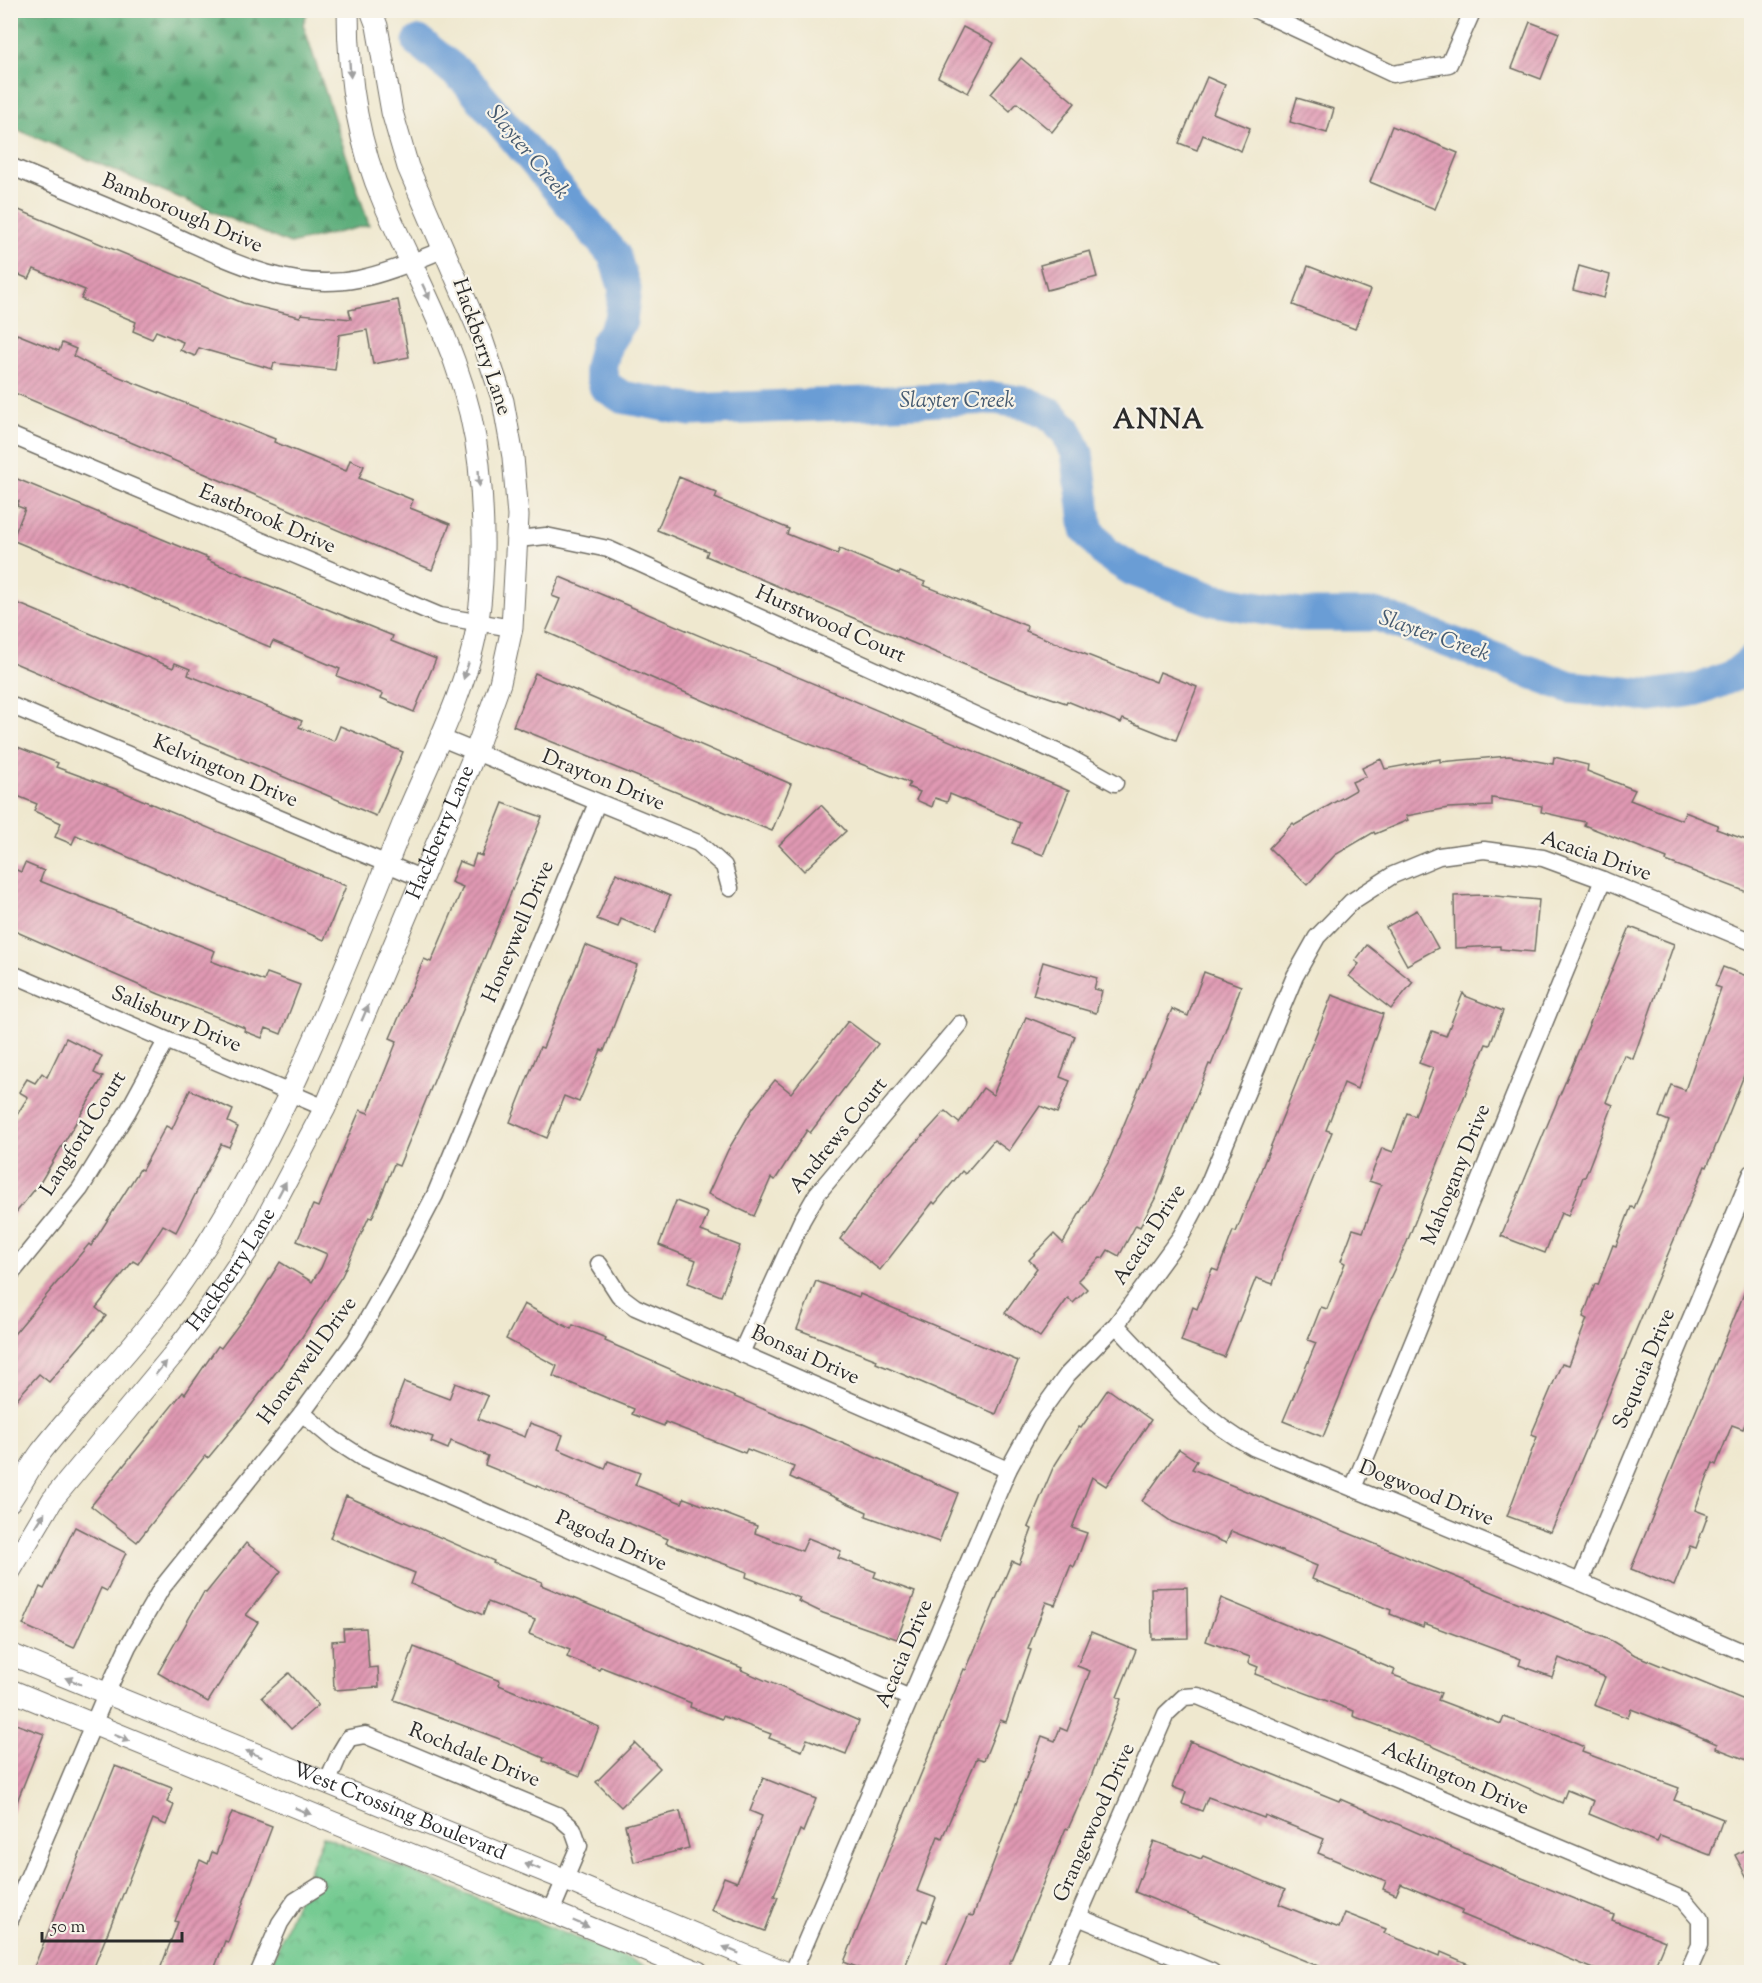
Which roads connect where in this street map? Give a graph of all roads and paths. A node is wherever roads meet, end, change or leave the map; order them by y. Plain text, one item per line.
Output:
1 (348, 10) edge
2 (371, 10) edge
3 (1256, 10) edge
4 (1473, 10) edge
5 (10, 166) edge
6 (444, 249) junction
7 (412, 262) junction
8 (10, 435) edge
9 (518, 539) junction
10 (478, 622) junction
11 (512, 628) junction
12 (10, 705) edge
13 (439, 738) junction
14 (475, 753) junction
15 (1115, 783) dead end
16 (597, 803) junction
17 (387, 864) junction
18 (423, 879) junction
19 (1603, 880) junction
20 (730, 888) dead end
21 (1752, 942) edge
22 (10, 973) edge
23 (960, 1024) dead end
24 (166, 1041) junction
25 (291, 1094) junction
26 (325, 1108) junction
27 (1752, 1173) edge
28 (599, 1264) dead end
29 (10, 1275) edge
30 (1116, 1325) junction
31 (741, 1353) junction
32 (302, 1413) junction
33 (1008, 1470) junction
34 (1353, 1488) junction
35 (10, 1501) edge
36 (10, 1571) edge
37 (1580, 1582) junction
38 (10, 1654) edge
39 (1752, 1656) edge
40 (10, 1690) edge
41 (106, 1694) junction
42 (1184, 1697) joint
43 (910, 1698) junction
44 (92, 1726) junction
45 (327, 1783) junction
46 (566, 1880) junction
47 (319, 1886) dead end
48 (551, 1912) junction
49 (1078, 1917) junction
50 (10, 1920) edge
51 (260, 1972) edge
52 (698, 1972) edge
53 (785, 1972) edge
54 (793, 1972) edge
55 (1054, 1972) edge
56 (1212, 1972) edge
57 (1688, 1972) edge

1 -> 7 street, Hackberry Lane
2 - 6 street, Hackberry Lane
3 - 4 street
5 - 7 street, Bamborough Drive
6 - 7 street, Bamborough Drive
6 - 9 street, Hackberry Lane
7 -> 10 street, Hackberry Lane
8 - 10 street, Eastbrook Drive
9 - 11 street, Hackberry Lane
9 - 15 street, Hurstwood Court
10 - 11 street, Eastbrook Drive
10 -> 13 street, Hackberry Lane
11 - 14 street, Hackberry Lane
12 - 17 street, Kelvington Drive
13 - 14 street, Drayton Drive
13 - 17 street, Hackberry Lane
14 - 16 street, Drayton Drive
14 - 18 street, Hackberry Lane
16 - 20 street, Drayton Drive
16 - 32 street, Honeywell Drive
17 - 18 street, Kelvington Drive
17 - 25 street, Hackberry Lane
26 -> 18 street, Hackberry Lane
19 - 21 street, Acacia Drive
19 - 30 street, Acacia Drive
19 - 34 street, Mahogany Drive
22 - 24 street, Salisbury Drive
23 - 31 street, Andrews Court
24 - 25 street, Salisbury Drive
24 - 29 street, Langford Court
25 - 26 street, Salisbury Drive
25 - 35 street, Hackberry Lane
36 -> 26 street, Hackberry Lane
27 - 37 street, Sequoia Drive
28 - 31 street, Bonsai Drive
30 - 33 street, Acacia Drive
30 - 34 street, Dogwood Drive
31 - 33 street, Bonsai Drive
32 - 41 street, Honeywell Drive
32 - 43 street, Pagoda Drive
33 - 43 street, Acacia Drive
34 - 37 street, Dogwood Drive
37 - 39 street, Dogwood Drive
41 -> 38 street, West Crossing Boulevard
40 - 44 street, West Crossing Boulevard
41 - 44 street, Honeywell Drive
45 -> 41 street, West Crossing Boulevard
42 - 49 street, Grangewood Drive
42 - 57 street, Acklington Drive
43 - 54 street, Acacia Drive
44 -> 48 street, West Crossing Boulevard
44 - 50 street, Honeywell Drive
46 -> 45 street, West Crossing Boulevard
45 - 46 street, Rochdale Drive
46 - 48 street
53 -> 46 street, West Crossing Boulevard
47 - 51 street
48 -> 52 street, West Crossing Boulevard
49 - 55 street, Grangewood Drive
49 - 56 street

